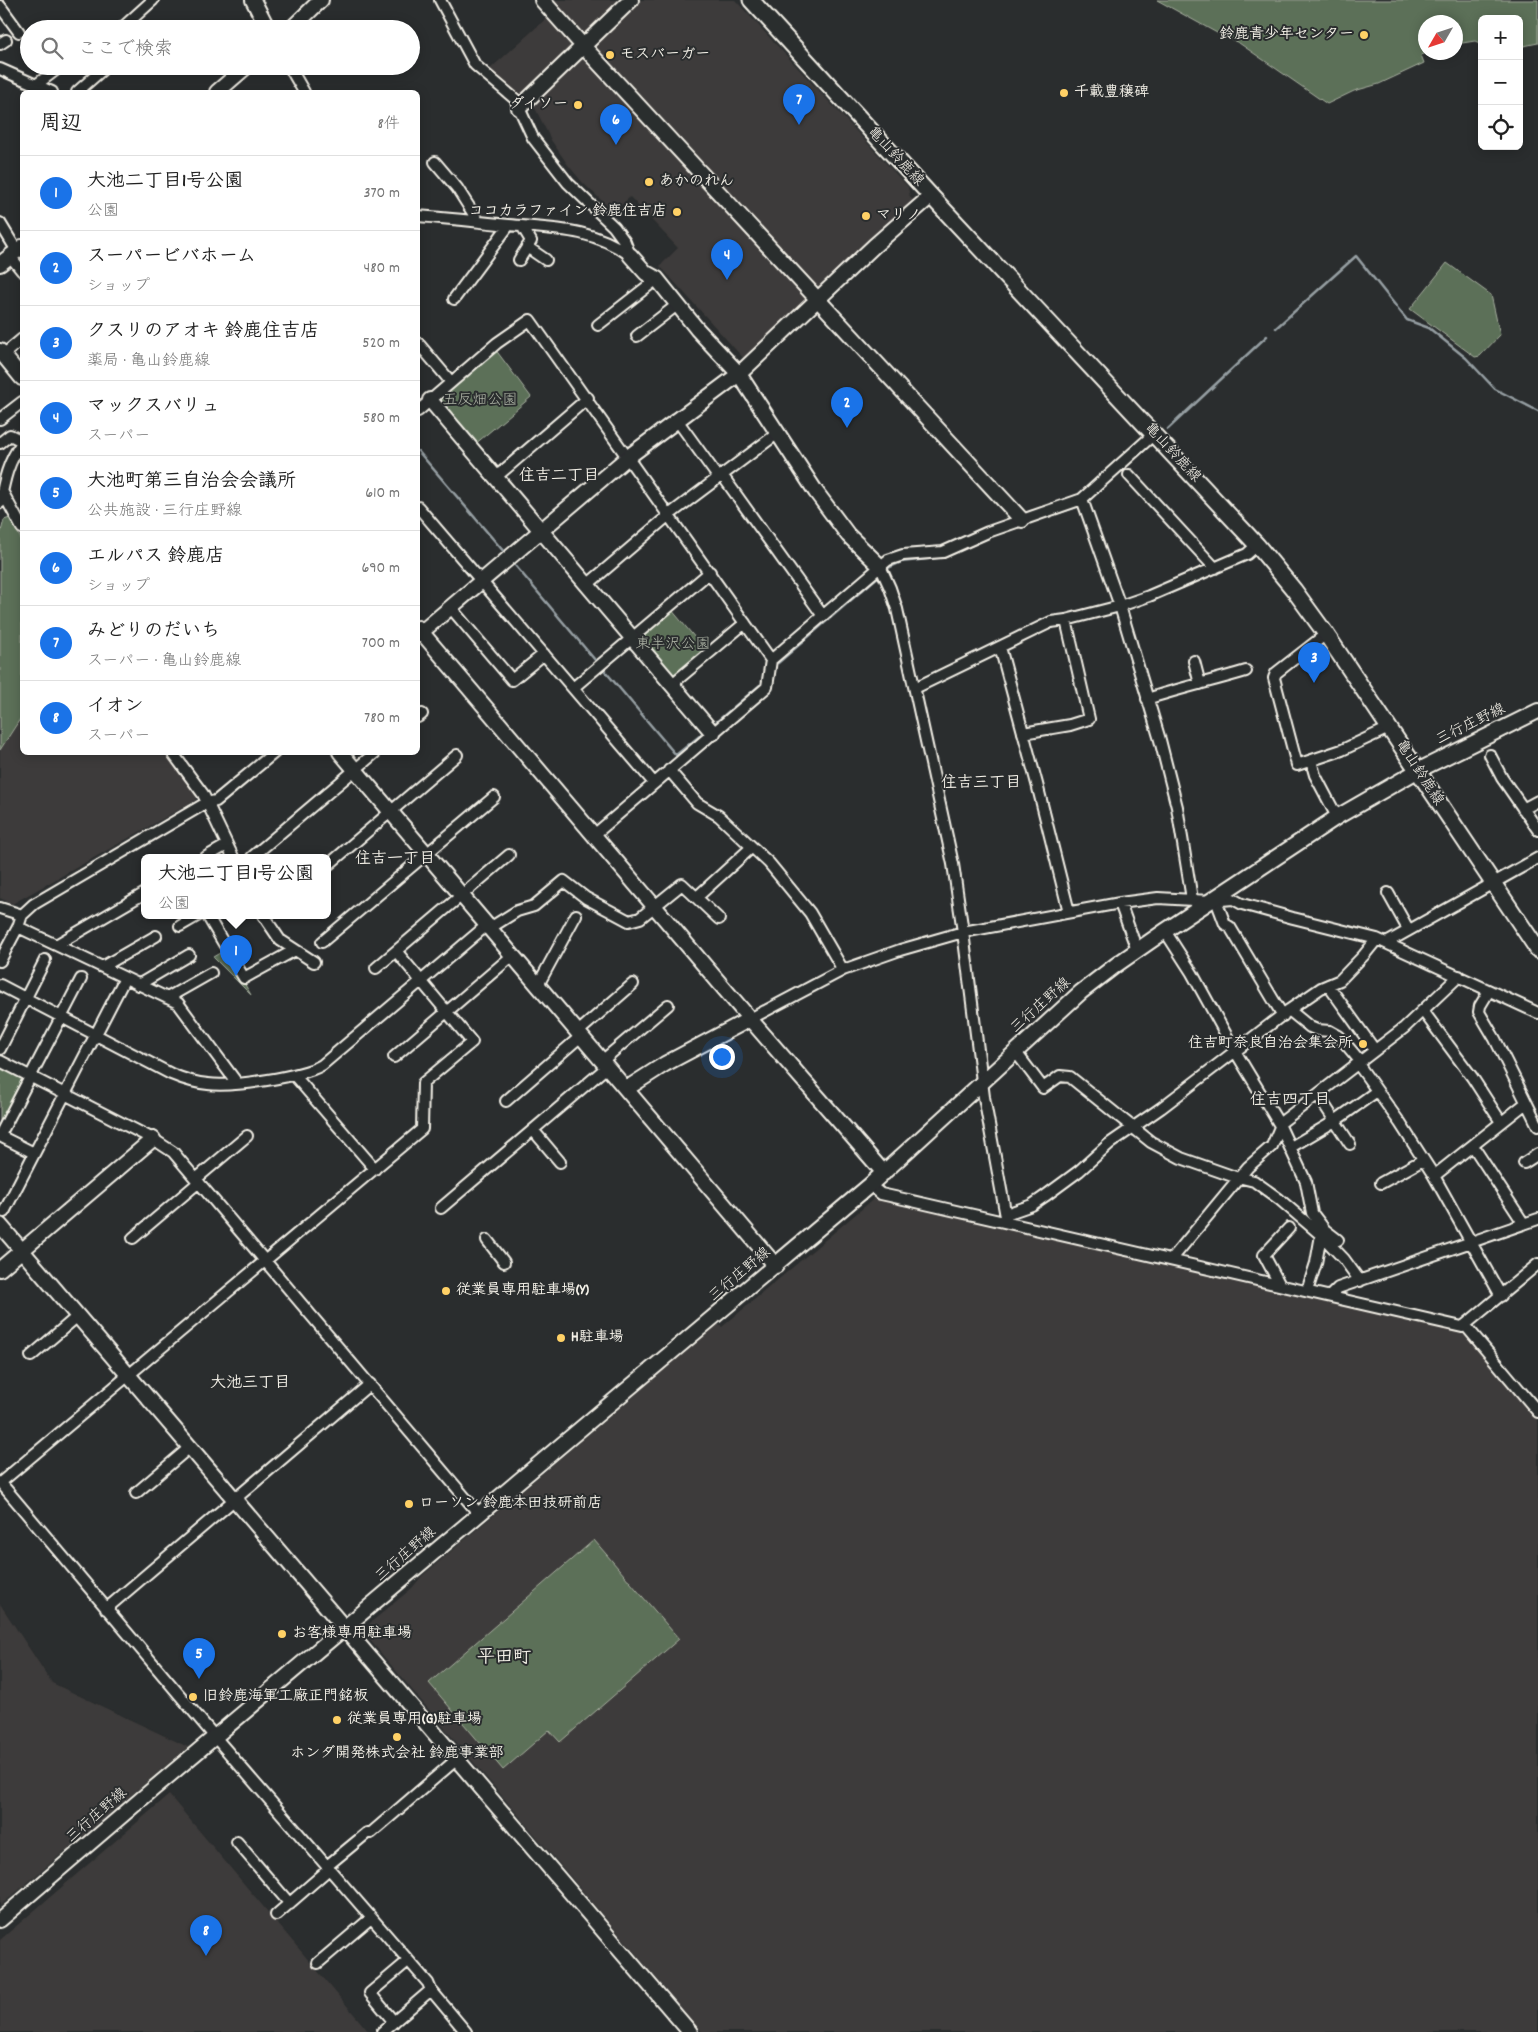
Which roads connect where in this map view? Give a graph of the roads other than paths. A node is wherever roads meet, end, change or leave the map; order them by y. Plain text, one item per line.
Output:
1 (153, 0) edge
2 (253, 0) edge
3 (321, 0) edge
4 (440, 0) edge
5 (542, 0) edge
6 (632, 0) edge
7 (751, 0) edge
8 (0, 6) edge
9 (131, 20) edge
10 (263, 20) edge
11 (300, 20) edge
12 (19, 32) dead end
13 (583, 46) junction
14 (0, 68) edge
15 (49, 75) edge
16 (96, 75) edge
17 (237, 75) edge
18 (294, 75) edge
19 (36, 85) junction
20 (47, 90) edge
21 (79, 90) edge
22 (219, 90) edge
23 (303, 90) edge
24 (519, 108) junction
25 (435, 162) dead end
26 (931, 196) junction
27 (420, 216) edge
28 (478, 221) junction
29 (0, 223) edge
30 (509, 225) junction
31 (522, 226) junction
32 (526, 248) junction
33 (12, 254) edge
34 (630, 255) junction
35 (519, 260) dead end
36 (546, 260) dead end
37 (20, 268) edge
38 (656, 279) junction
39 (454, 299) dead end
40 (818, 300) junction
41 (677, 305) junction
42 (598, 325) dead end
43 (637, 336) dead end
44 (20, 340) edge
45 (420, 344) edge
46 (2, 353) edge
47 (739, 374) junction
48 (20, 376) edge
49 (451, 382) junction
50 (588, 398) junction
51 (430, 400) junction
52 (20, 404) edge
53 (420, 409) edge
54 (0, 419) edge
55 (677, 420) junction
56 (778, 433) junction
57 (1154, 434) junction
58 (20, 441) edge
59 (0, 443) edge
60 (20, 445) edge
61 (628, 457) junction
62 (1129, 475) dead end
63 (720, 476) junction
64 (496, 477) junction
65 (2, 491) junction
66 (1082, 499) junction
67 (0, 503) edge
68 (420, 509) edge
69 (669, 515) junction
70 (1022, 520) junction
71 (20, 524) edge
72 (541, 531) junction
73 (1257, 545) junction
74 (880, 566) junction
75 (1214, 568) junction
76 (710, 572) junction
77 (482, 582) junction
78 (587, 585) junction
79 (1120, 606) junction
80 (452, 608) junction
81 (823, 616) junction
82 (1066, 620) junction
83 (745, 623) junction
84 (420, 630) edge
85 (420, 632) edge
86 (1326, 634) junction
87 (632, 638) junction
88 (1000, 647) junction
89 (544, 654) junction
90 (771, 660) junction
91 (1194, 661) dead end
92 (1246, 671) dead end
93 (1200, 684) junction
94 (672, 685) junction
95 (573, 688) junction
96 (915, 688) junction
97 (1147, 699) junction
98 (1538, 711) edge
99 (1389, 728) junction
100 (713, 732) junction
101 (1024, 733) junction
102 (174, 755) edge
103 (271, 755) edge
104 (342, 755) edge
105 (372, 755) edge
106 (457, 755) dead end
107 (1490, 755) dead end
108 (1311, 761) junction
109 (355, 770) junction
110 (669, 770) junction
111 (1417, 771) junction
112 (654, 783) junction
113 (494, 797) dead end
114 (1538, 801) edge
115 (206, 803) junction
116 (1524, 809) junction
117 (391, 812) junction
118 (1337, 817) junction
119 (1538, 830) edge
120 (594, 835) junction
121 (227, 845) junction
122 (752, 847) junction
123 (211, 854) edge
124 (232, 854) edge
125 (256, 854) edge
126 (426, 854) junction
127 (509, 855) dead end
128 (1538, 858) edge
129 (331, 863) edge
130 (1492, 883) junction
131 (1388, 893) dead end
132 (141, 895) edge
133 (461, 895) junction
134 (697, 897) junction
135 (1192, 899) junction
136 (1213, 900) junction
137 (1120, 903) junction
138 (655, 907) junction
139 (0, 908) edge
140 (1069, 912) junction
141 (22, 915) junction
142 (576, 915) dead end
143 (192, 919) edge
144 (209, 919) edge
145 (266, 919) edge
146 (718, 919) dead end
147 (180, 926) dead end
148 (489, 926) junction
149 (18, 927) junction
150 (1408, 930) junction
151 (1165, 931) junction
152 (963, 932) junction
153 (156, 936) dead end
154 (1377, 939) junction
155 (322, 942) dead end
156 (1388, 942) junction
157 (56, 945) junction
158 (295, 950) junction
159 (1137, 950) junction
160 (1538, 950) edge
161 (396, 951) junction
162 (189, 955) dead end
163 (513, 955) junction
164 (45, 960) dead end
165 (0, 961) edge
166 (314, 962) dead end
167 (102, 967) junction
168 (376, 968) dead end
169 (843, 970) junction
170 (211, 973) dead end
171 (1459, 976) junction
172 (124, 978) junction
173 (81, 979) dead end
174 (421, 982) junction
175 (0, 984) edge
176 (138, 984) junction
177 (633, 984) dead end
178 (538, 985) junction
179 (1328, 985) junction
180 (1489, 991) junction
181 (26, 998) junction
182 (167, 998) junction
183 (668, 1005) dead end
184 (1424, 1011) junction
185 (446, 1012) junction
186 (1286, 1013) junction
187 (1538, 1013) edge
188 (62, 1017) junction
189 (750, 1019) junction
190 (96, 1034) junction
191 (580, 1034) junction
192 (0, 1049) edge
193 (1374, 1049) junction
194 (1235, 1051) junction
195 (1015, 1052) junction
196 (394, 1057) dead end
197 (0, 1061) edge
198 (1359, 1062) junction
199 (604, 1064) junction
200 (294, 1075) junction
201 (29, 1076) junction
202 (237, 1083) junction
203 (982, 1083) junction
204 (626, 1089) junction
205 (1377, 1091) junction
206 (66, 1094) junction
207 (1318, 1095) junction
208 (506, 1101) dead end
209 (1526, 1103) junction
210 (1335, 1121) junction
211 (1501, 1122) junction
212 (1537, 1124) edge
213 (1280, 1125) junction
214 (1133, 1126) junction
215 (533, 1130) junction
216 (0, 1135) edge
217 (246, 1136) dead end
218 (153, 1139) junction
219 (1350, 1144) dead end
220 (1473, 1146) junction
221 (1290, 1147) junction
222 (34, 1153) junction
223 (1538, 1154) edge
224 (1423, 1160) junction
225 (560, 1162) dead end
226 (1524, 1163) dead end
227 (375, 1169) junction
228 (884, 1173) junction
229 (1434, 1176) junction
230 (1238, 1178) junction
231 (198, 1180) junction
232 (1381, 1183) dead end
233 (870, 1185) junction
234 (441, 1208) dead end
235 (2, 1218) edge
236 (1006, 1218) junction
237 (1538, 1219) edge
238 (1524, 1224) junction
239 (1289, 1228) dead end
240 (1323, 1232) junction
241 (132, 1238) dead end
242 (487, 1240) dead end
243 (1338, 1240) dead end
244 (1471, 1242) junction
245 (22, 1250) junction
246 (265, 1260) junction
247 (1171, 1260) junction
248 (504, 1262) dead end
249 (1538, 1264) edge
250 (776, 1266) junction
251 (0, 1269) edge
252 (1360, 1281) junction
253 (1280, 1285) junction
254 (1307, 1291) junction
255 (1330, 1296) junction
256 (1501, 1296) junction
257 (79, 1315) junction
258 (1465, 1325) junction
259 (31, 1356) dead end
260 (129, 1375) junction
261 (370, 1384) junction
262 (1538, 1412) edge
263 (190, 1447) junction
264 (0, 1483) edge
265 (136, 1493) dead end
266 (234, 1499) junction
267 (479, 1514) junction
268 (106, 1609) junction
269 (345, 1629) junction
270 (215, 1737) junction
271 (457, 1759) junction
272 (237, 1842) dead end
273 (328, 1867) junction
274 (290, 1904) junction
275 (276, 1915) dead end
276 (371, 1918) junction
277 (0, 1920) edge
278 (408, 1961) junction
279 (318, 1963) dead end
280 (431, 1990) junction
281 (394, 2022) junction
282 (382, 2032) edge
283 (466, 2032) edge
284 (690, 2032) edge

1 - 9 street
2 - 10 street
3 - 11 street
4 - 24 street
5 - 13 street
6 - 13 street
7 - 26 main road, 亀山鈴鹿線
8 - 12 street
13 - 24 street
13 - 40 street
14 - 19 street
15 - 19 street
16 - 21 street
17 - 22 street
18 - 23 street
19 - 20 street
24 - 34 street
25 - 28 street
26 - 40 street
26 - 57 main road, 亀山鈴鹿線
27 - 28 street
28 - 30 street
29 - 33 street
30 - 31 street
30 - 39 street
31 - 32 street
31 - 34 street
32 - 35 street
32 - 36 street
33 - 37 street
34 - 38 street
38 - 41 street
38 - 42 street
40 - 47 street
40 - 70 street
41 - 43 street
41 - 47 street
44 - 46 street
45 - 49 street
46 - 48 street
47 - 55 street
47 - 56 street
49 - 50 street
49 - 51 street
50 - 61 street
50 - 64 street
51 - 53 street
51 - 64 street
52 - 54 street
55 - 61 street
55 - 63 street
56 - 63 street
56 - 74 street
57 - 66 street
57 - 73 main road, 亀山鈴鹿線
58 - 59 street
60 - 65 street
61 - 69 street
61 - 72 street
62 - 75 street
63 - 69 street
63 - 81 street
64 - 72 street
65 - 67 street
65 - 71 street
66 - 70 street
66 - 79 street
68 - 77 street
69 - 76 street
69 - 78 street
70 - 74 street
72 - 77 street
72 - 78 street
73 - 75 street
73 - 86 main road, 亀山鈴鹿線
74 - 81 street
74 - 96 street
75 - 79 street
76 - 83 street
76 - 87 street
77 - 80 street
77 - 89 street
78 - 87 street
79 - 82 street
79 - 97 street
80 - 84 street
80 - 89 street
81 - 90 street
82 - 88 street
82 - 101 street
83 - 90 street
83 - 94 street
85 - 120 street
86 - 99 main road, 亀山鈴鹿線
86 - 108 street
87 - 94 street
87 - 95 street
88 - 96 street
88 - 101 street
89 - 95 street
90 - 100 street
91 - 93 street
92 - 93 street
93 - 97 street
94 - 100 street
95 - 112 street
96 - 152 street
97 - 135 street
98 - 111 street, 三行庄野線
99 - 108 street
99 - 111 main road, 亀山鈴鹿線
100 - 110 street
101 - 140 street
102 - 115 street
103 - 115 street
104 - 109 street
105 - 109 street
106 - 117 street
107 - 116 street
108 - 118 street
109 - 117 street
109 - 125 street
110 - 112 street
110 - 122 street
111 - 118 street, 三行庄野線
111 - 130 main road, 亀山鈴鹿線
112 - 120 street
113 - 126 street
114 - 116 street
115 - 121 street
115 - 141 street
116 - 119 street
117 - 126 street
117 - 129 street
118 - 136 street, 三行庄野線
120 - 138 street
121 - 123 street
121 - 124 street
122 - 134 street
122 - 169 street
126 - 133 street
126 - 155 street
127 - 133 street
128 - 130 street
130 - 150 street
130 - 160 main road, 亀山鈴鹿線
131 - 150 street
132 - 157 street
133 - 148 street
133 - 161 street
134 - 138 street
134 - 146 street
135 - 136 street
135 - 137 street
136 - 151 street, 三行庄野線
136 - 154 street
136 - 186 street
137 - 140 street
137 - 159 street
138 - 148 street
138 - 189 street
139 - 141 street
140 - 152 street
141 - 149 street
142 - 178 street
143 - 147 street
144 - 158 street
145 - 158 street
148 - 163 street
148 - 174 street
149 - 157 street
149 - 165 street
150 - 156 street
151 - 159 street, 三行庄野線
151 - 194 street
152 - 169 street
152 - 203 street
153 - 167 street
154 - 156 street
154 - 179 street
156 - 171 street
157 - 167 street
158 - 166 street
159 - 195 street, 三行庄野線
161 - 168 street
161 - 174 street
162 - 176 street
163 - 178 street
163 - 185 street
164 - 181 street
167 - 172 street
169 - 189 street
170 - 182 street
171 - 180 street
171 - 184 street
172 - 176 street
172 - 190 street
173 - 188 street
174 - 185 street
174 - 200 street
175 - 181 street
176 - 182 street
177 - 191 street
178 - 191 street
179 - 186 street
179 - 193 street
180 - 187 street
180 - 209 street
181 - 188 street
181 - 192 street
182 - 202 street
183 - 199 street
184 - 193 street
184 - 211 street
185 - 196 street
185 - 227 street
186 - 194 street
186 - 198 street
188 - 190 street
188 - 201 street
189 - 204 street
189 - 228 street
190 - 202 street
190 - 206 street
191 - 199 street
191 - 208 street
193 - 198 street
194 - 213 street
194 - 214 street
195 - 203 street, 三行庄野線
195 - 214 street
197 - 201 street
198 - 205 street
198 - 207 street
199 - 204 street
199 - 215 street
200 - 202 street
200 - 227 street
201 - 206 street
201 - 216 street
203 - 228 street, 三行庄野線
203 - 236 street
204 - 250 street
205 - 210 street
205 - 224 street
206 - 218 street
206 - 222 street
207 - 210 street
207 - 213 street
209 - 211 street
209 - 212 street
210 - 219 street
210 - 221 street
211 - 220 street
213 - 221 street
213 - 230 street
214 - 230 street
214 - 236 street
215 - 225 street
215 - 234 street
216 - 222 street
217 - 231 street
218 - 231 street
218 - 245 street
220 - 229 street
220 - 238 street
221 - 240 street
222 - 235 street
223 - 226 street
224 - 229 street
224 - 232 street
227 - 246 street
228 - 233 street, 三行庄野線
229 - 244 street
230 - 240 street
230 - 247 street
231 - 241 street
231 - 246 street
233 - 236 street
233 - 250 street, 三行庄野線
235 - 245 street
236 - 247 street
237 - 238 street
238 - 244 street
239 - 253 street
240 - 243 street
240 - 252 street
240 - 254 street
242 - 248 street
244 - 252 street
244 - 256 street
245 - 251 street
245 - 257 street
246 - 260 street
246 - 261 street
247 - 253 street
249 - 256 street
250 - 267 street, 三行庄野線
252 - 255 street
253 - 254 street
254 - 255 street
255 - 258 street
256 - 258 street
257 - 259 street
257 - 260 street
258 - 262 street
260 - 263 street
260 - 264 street
261 - 266 street
261 - 267 street
263 - 265 street
263 - 266 street
264 - 268 street
266 - 268 street
266 - 269 street
267 - 269 street, 三行庄野線
268 - 270 street
269 - 270 street, 三行庄野線
269 - 271 street
270 - 273 street
270 - 277 street, 三行庄野線
271 - 273 street
271 - 284 street
272 - 274 street
273 - 274 street
273 - 276 street
274 - 275 street
276 - 278 street
276 - 279 street
278 - 280 street
278 - 281 street
280 - 281 street
280 - 283 street
281 - 282 street

